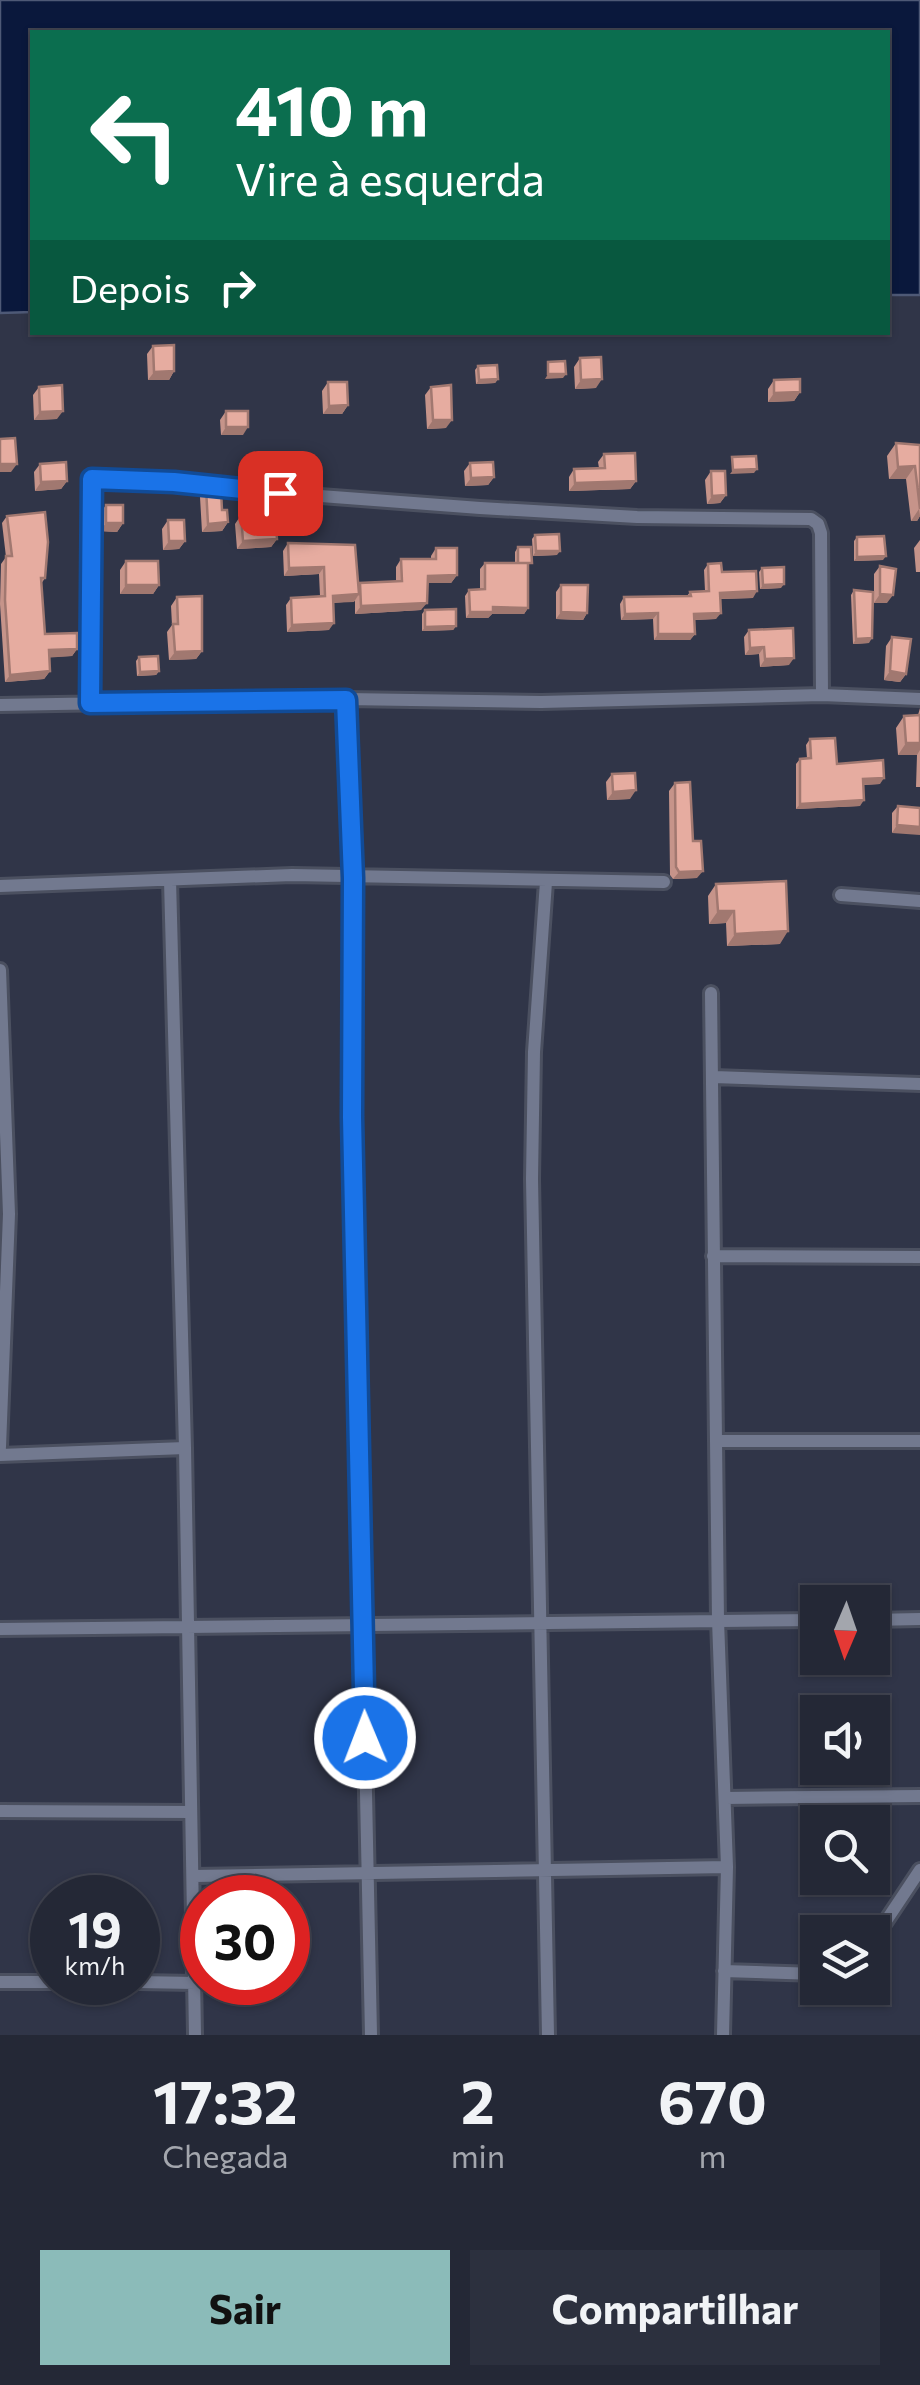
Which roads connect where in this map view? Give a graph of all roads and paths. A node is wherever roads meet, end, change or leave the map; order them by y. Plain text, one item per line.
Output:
1 (822, 695) junction
2 (346, 700) junction
3 (920, 700) edge
4 (90, 703) junction
5 (0, 706) edge
6 (353, 878) junction
7 (170, 880) junction
8 (546, 882) junction
9 (664, 882) dead end
10 (0, 886) edge
11 (841, 895) dead end
12 (920, 900) edge
13 (0, 970) edge
14 (711, 992) dead end
15 (714, 1077) junction
16 (920, 1084) edge
17 (5, 1214) edge
18 (713, 1256) junction
19 (920, 1257) edge
20 (717, 1441) junction
21 (920, 1441) edge
22 (0, 1447) edge
23 (186, 1448) junction
24 (0, 1454) edge
25 (718, 1620) junction
26 (800, 1620) edge
27 (890, 1620) edge
28 (920, 1620) edge
29 (541, 1624) junction
30 (365, 1626) junction
31 (187, 1628) junction
32 (0, 1629) edge
33 (920, 1796) edge
34 (725, 1798) junction
35 (0, 1811) edge
36 (191, 1812) junction
37 (726, 1867) junction
38 (369, 1870) junction
39 (546, 1870) junction
40 (920, 1870) edge
41 (194, 1875) edge
42 (223, 1875) edge
43 (890, 1915) edge
44 (724, 1971) junction
45 (800, 1973) edge
46 (0, 1982) edge
47 (30, 1982) edge
48 (194, 2005) edge
49 (195, 2035) edge
50 (372, 2035) edge
51 (548, 2035) edge
52 (723, 2035) edge

1 - 2 street
1 - 3 street
1 - 4 street
2 - 4 street
2 - 6 street
4 - 5 street
6 - 7 street
6 - 8 street
6 - 30 street
7 - 10 street
7 - 23 street
8 - 9 street
8 - 29 street
11 - 12 street
13 - 17 street
14 - 15 street
15 - 16 street
15 - 18 street
17 - 22 street
18 - 19 street
18 - 20 street
20 - 21 street
20 - 25 street
23 - 24 street
23 - 31 street
25 - 26 street
25 - 29 street
25 - 34 street
27 - 28 street
29 - 30 street
29 - 39 street
30 - 31 street
30 - 38 street
31 - 32 street
31 - 36 street
33 - 34 street
34 - 37 street
35 - 36 street
36 - 41 street
37 - 39 street
37 - 44 street
38 - 39 street
38 - 42 street
38 - 50 street
39 - 51 street
40 - 43 street
44 - 45 street
44 - 52 street
46 - 47 street
48 - 49 street

